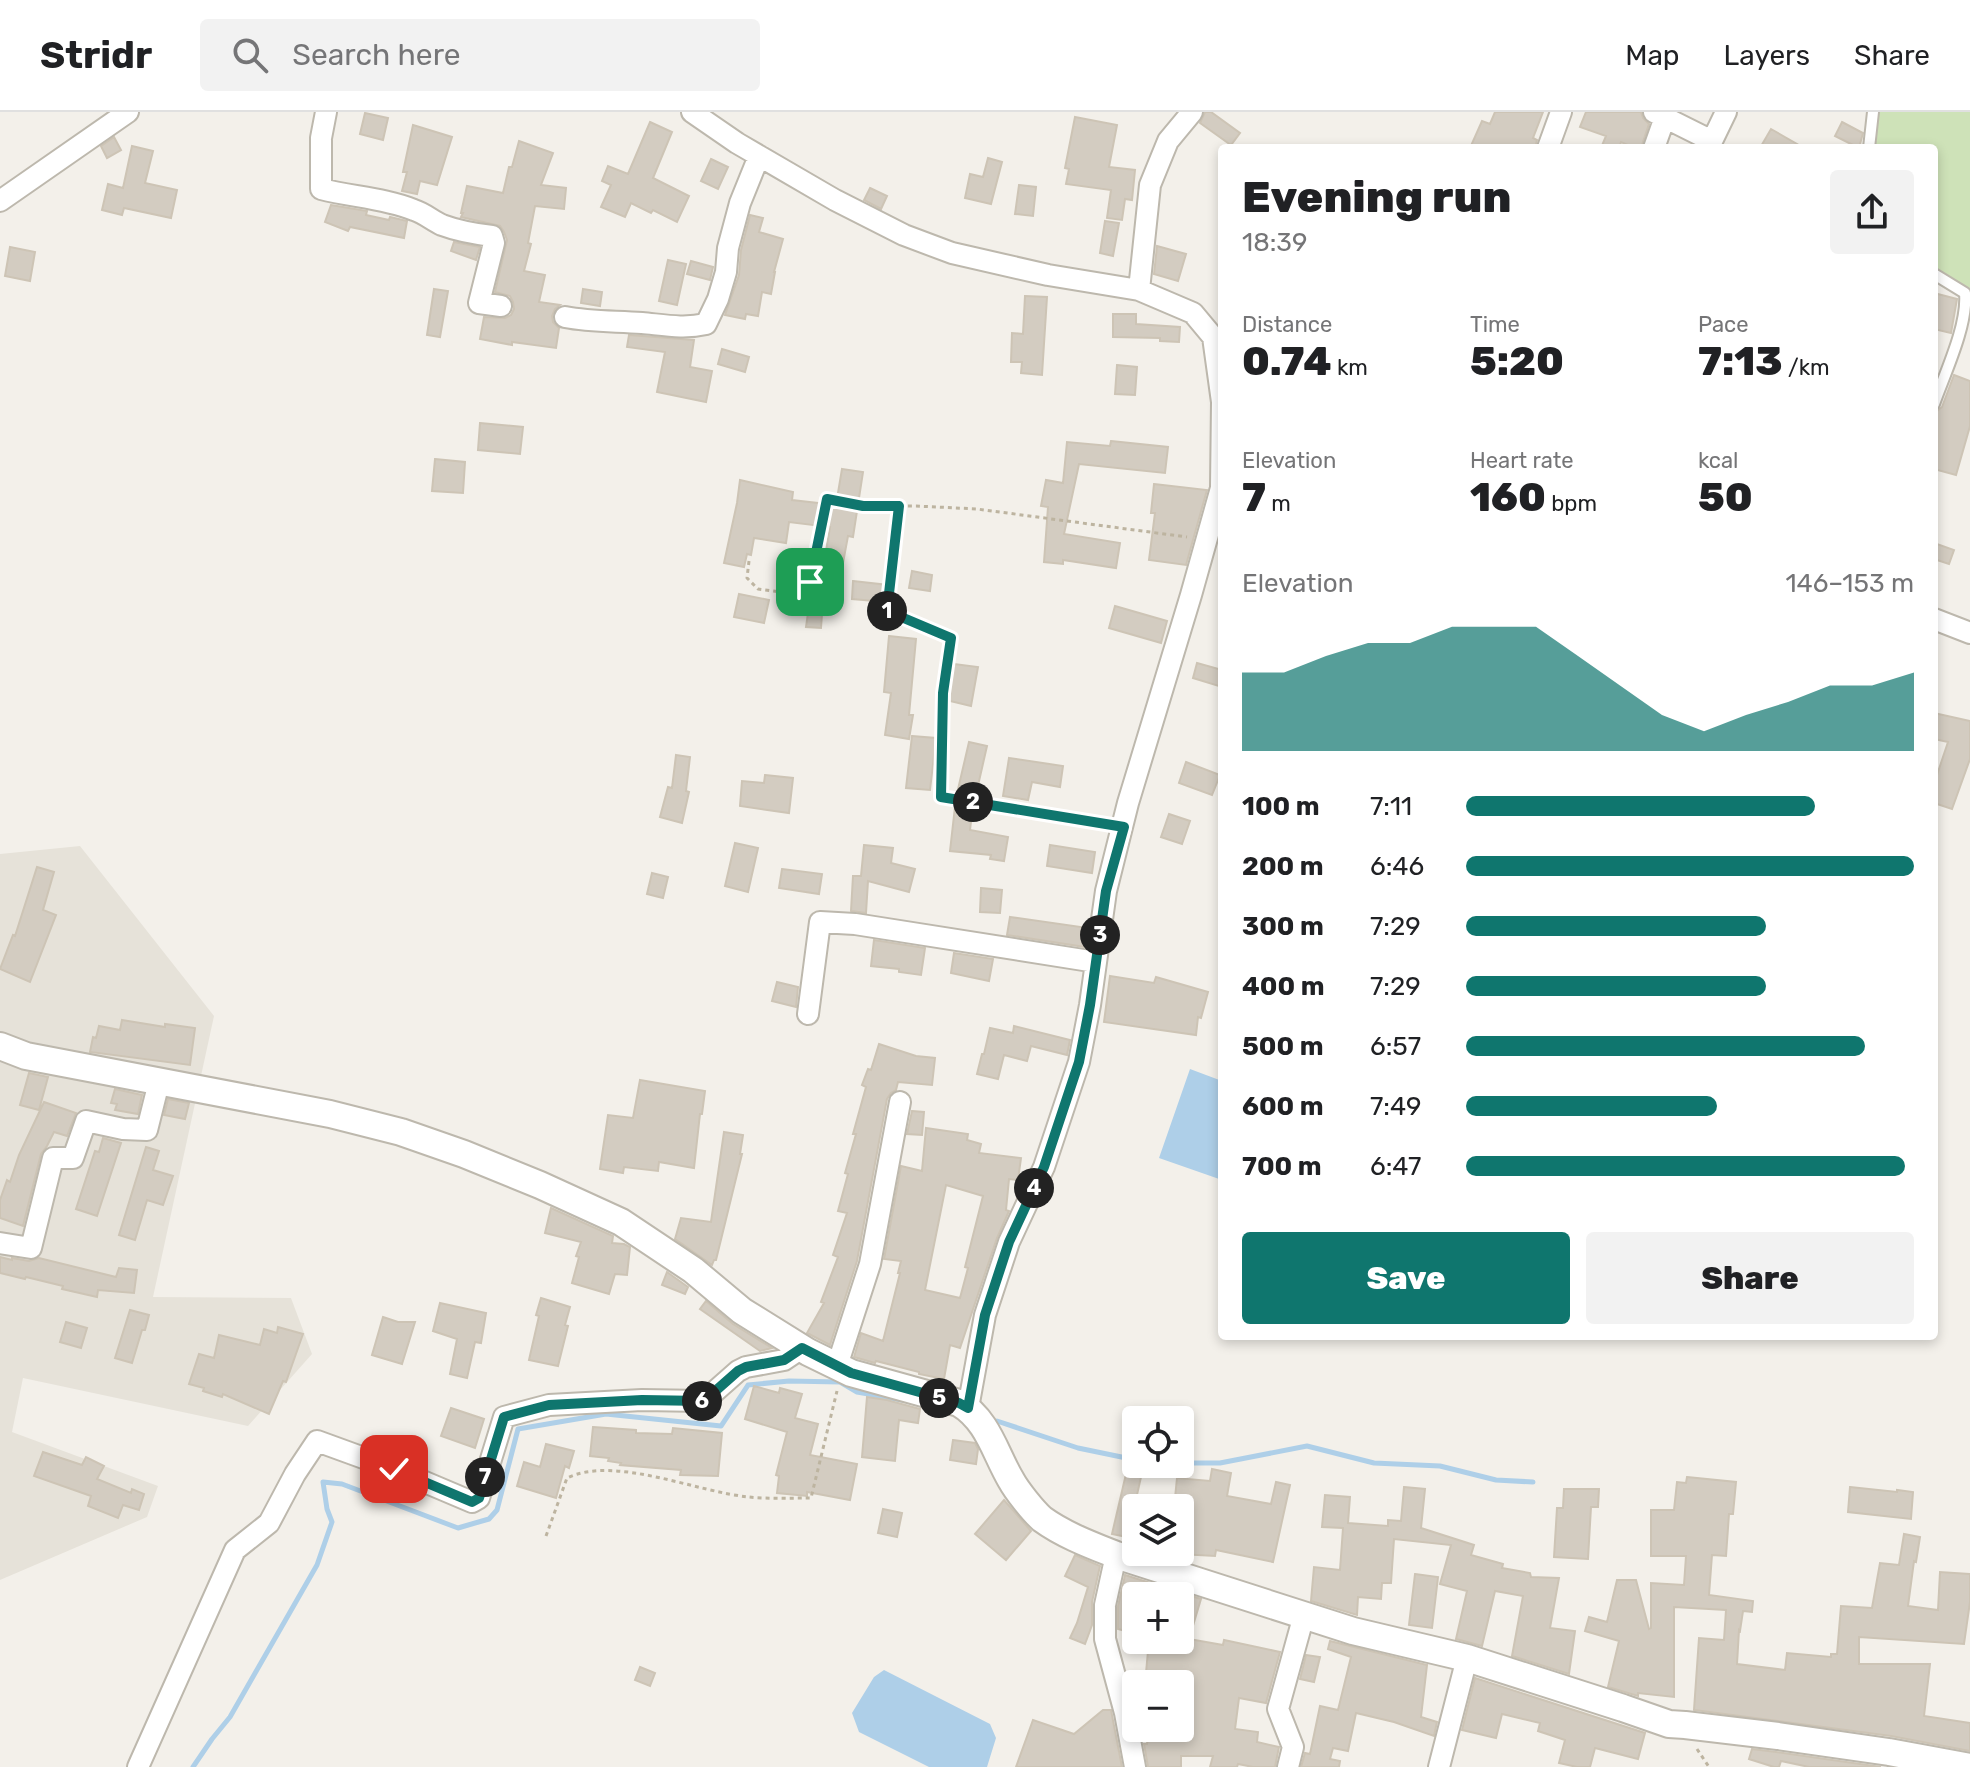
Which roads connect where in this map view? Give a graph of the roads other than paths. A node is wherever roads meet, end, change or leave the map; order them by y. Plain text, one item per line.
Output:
1 (128, 112) edge
2 (326, 112) edge
3 (1192, 112) edge
4 (1561, 112) edge
5 (1726, 112) edge
6 (1873, 112) edge
7 (696, 113) edge
8 (1660, 114) edge
9 (1549, 144) edge
10 (1655, 144) edge
11 (1718, 144) edge
12 (1869, 144) edge
13 (759, 156) junction
14 (0, 201) edge
15 (1938, 276) edge
16 (1139, 290) junction
17 (501, 306) dead end
18 (565, 317) dead end
19 (1214, 326) edge
20 (1218, 373) edge
21 (1938, 393) edge
22 (1218, 498) edge
23 (1938, 623) edge
24 (1970, 633) edge
25 (1096, 962) junction
26 (808, 1014) dead end
27 (0, 1046) edge
28 (159, 1082) junction
29 (900, 1102) dead end
30 (0, 1243) edge
31 (802, 1348) junction
32 (837, 1377) junction
33 (968, 1408) junction
34 (1116, 1555) junction
35 (1304, 1615) junction
36 (1467, 1658) junction
37 (138, 1767) edge
38 (1135, 1767) edge
39 (1288, 1767) edge
40 (1439, 1767) edge
41 (1970, 1767) edge

1 - 14 street
2 - 17 street
3 - 16 street
4 - 9 street
5 - 11 street
6 - 12 lane
7 - 13 street
8 - 10 street
8 - 11 street
13 - 16 street
13 - 18 street
15 - 21 lane
16 - 19 street
19 - 20 street
22 - 25 street
23 - 24 street
25 - 26 street
25 - 33 street
27 - 28 street
28 - 30 street
28 - 31 street
29 - 32 street
31 - 32 street
31 - 37 street
32 - 33 street
33 - 34 street
34 - 35 street
34 - 38 street
35 - 36 street
35 - 39 street
36 - 40 street
36 - 41 street

